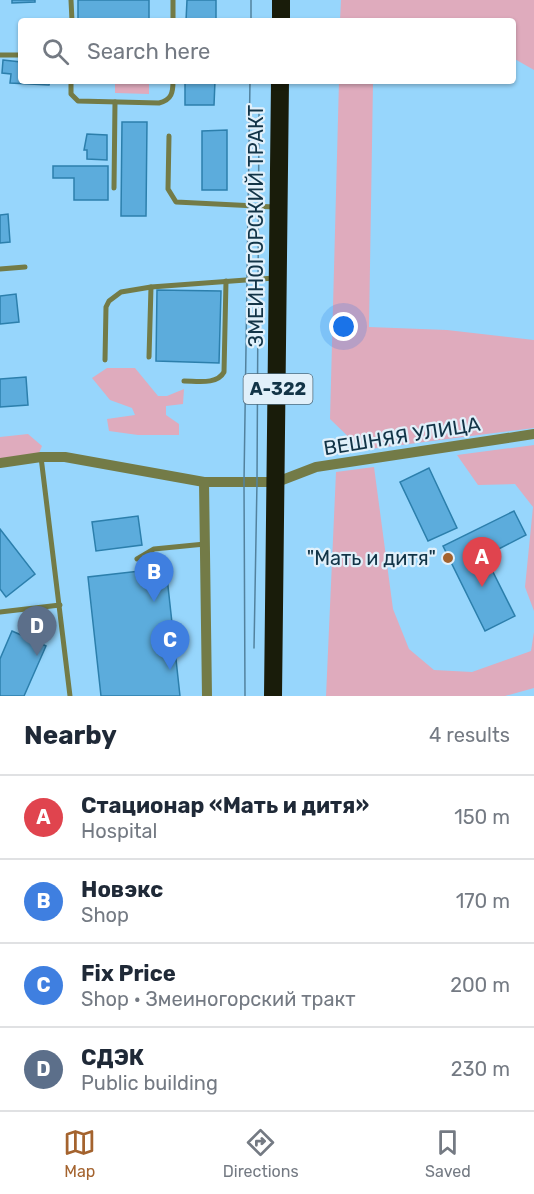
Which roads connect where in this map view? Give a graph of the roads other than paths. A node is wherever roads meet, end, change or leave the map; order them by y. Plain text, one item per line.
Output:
1 (71, 0) edge
2 (173, 0) edge
3 (281, 0) edge
4 (72, 18) edge
5 (173, 18) edge
6 (281, 18) edge
7 (18, 55) edge
8 (0, 56) edge
9 (71, 84) edge
10 (173, 84) edge
11 (280, 84) edge
12 (115, 102) junction
13 (169, 136) dead end
14 (114, 188) dead end
15 (279, 207) junction
16 (25, 267) dead end
17 (0, 269) edge
18 (278, 278) junction
19 (226, 281) junction
20 (151, 287) junction
21 (149, 357) dead end
22 (105, 360) dead end
23 (184, 381) dead end
24 (534, 434) edge
25 (42, 457) junction
26 (0, 462) edge
27 (204, 482) junction
28 (277, 482) junction
29 (205, 544) junction
30 (137, 559) dead end
31 (60, 605) junction
32 (0, 612) edge
33 (70, 696) edge
34 (207, 696) edge
35 (273, 696) edge

1 - 4 lane
2 - 5 lane
3 - 6 highway
7 - 8 lane
9 - 12 lane
10 - 12 lane
11 - 15 highway, ЗМЕИНОГОРСКИЙ ТРАКТ / А-322
12 - 14 lane
13 - 15 lane
15 - 18 highway, ЗМЕИНОГОРСКИЙ ТРАКТ / А-322
16 - 17 lane
18 - 19 lane
18 - 28 highway, ЗМЕИНОГОРСКИЙ ТРАКТ / А-322
19 - 20 lane
19 - 23 lane
20 - 21 lane
20 - 22 lane
24 - 28 street, ВЕШНЯЯ УЛИЦА
25 - 26 street
25 - 27 street
25 - 31 lane
27 - 28 street
27 - 29 street
28 - 35 highway, ЗМЕИНОГОРСКИЙ ТРАКТ / А-322
29 - 30 lane
29 - 34 street
31 - 32 lane
31 - 33 lane

